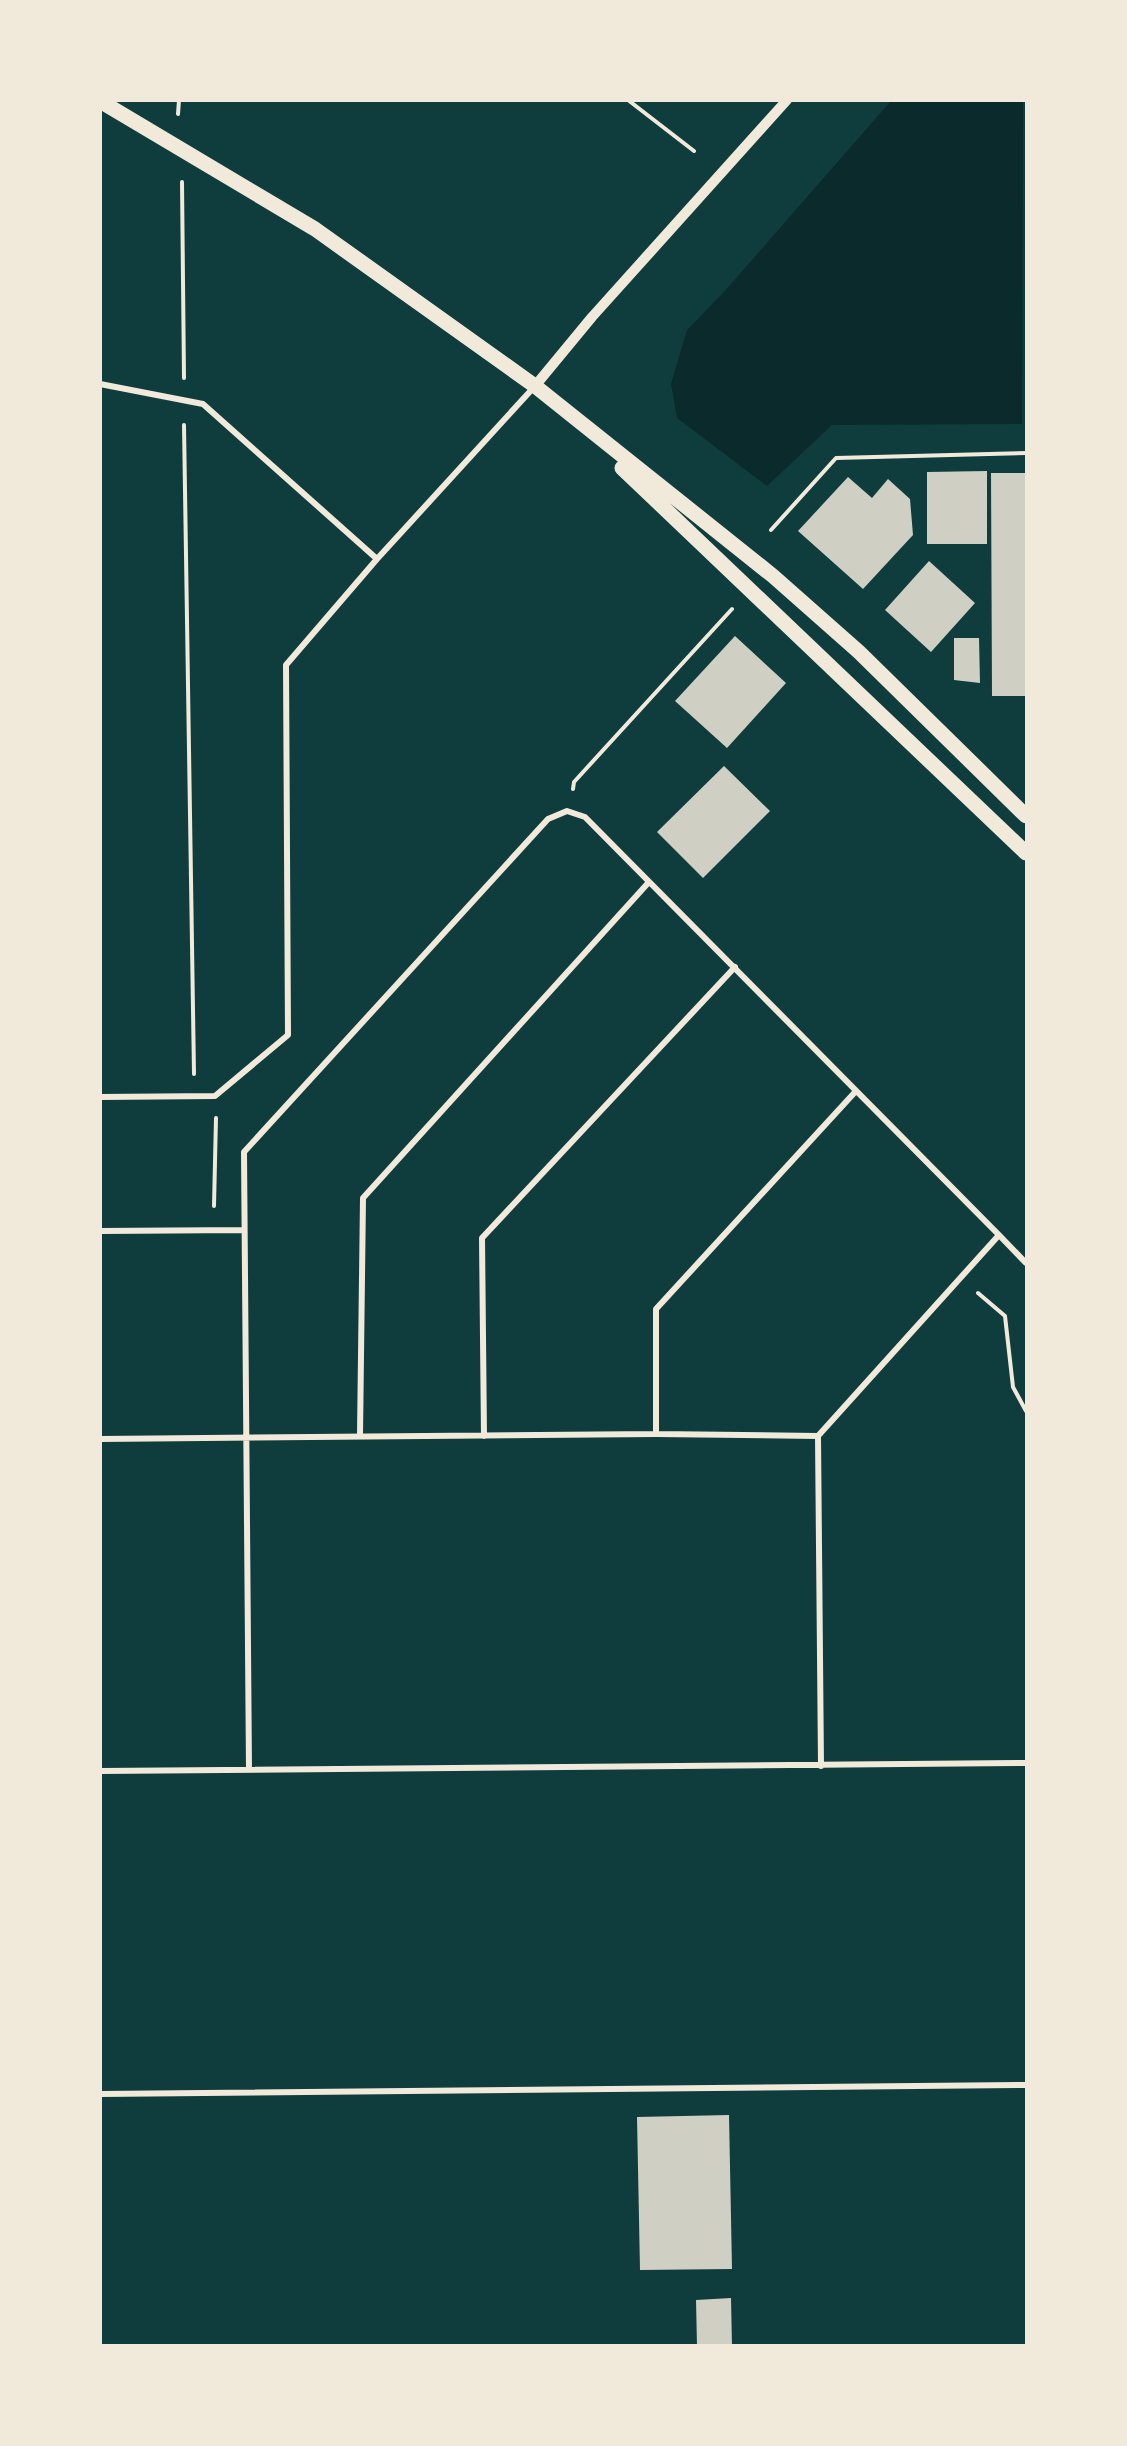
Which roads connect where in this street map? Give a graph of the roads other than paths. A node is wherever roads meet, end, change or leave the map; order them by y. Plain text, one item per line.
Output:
1 (100, 100) edge
2 (787, 100) edge
3 (100, 384) edge
4 (535, 386) junction
5 (377, 559) junction
6 (1026, 816) edge
7 (1026, 853) edge
8 (649, 882) junction
9 (735, 967) junction
10 (856, 1091) junction
11 (100, 1097) edge
12 (244, 1230) junction
13 (100, 1232) edge
14 (999, 1236) junction
15 (1026, 1263) edge
16 (656, 1434) junction
17 (360, 1435) junction
18 (484, 1436) junction
19 (818, 1436) junction
20 (244, 1437) junction
21 (100, 1439) edge
22 (1026, 1764) edge
23 (821, 1766) junction
24 (249, 1770) junction
25 (100, 1771) edge
26 (1026, 2085) edge
27 (100, 2094) edge

1 - 4 main road
2 - 4 street
3 - 5 street
4 - 5 street
4 - 6 main road
4 - 7 main road
5 - 11 street
8 - 9 street
8 - 12 street
8 - 17 street
9 - 10 street
9 - 18 street
10 - 14 street
10 - 16 street
12 - 13 street
12 - 20 street
14 - 15 street
14 - 19 street
16 - 18 street
16 - 19 street
17 - 18 street
17 - 20 street
19 - 23 street
20 - 21 street
20 - 24 street
22 - 23 street
23 - 24 street
24 - 25 street
26 - 27 street

